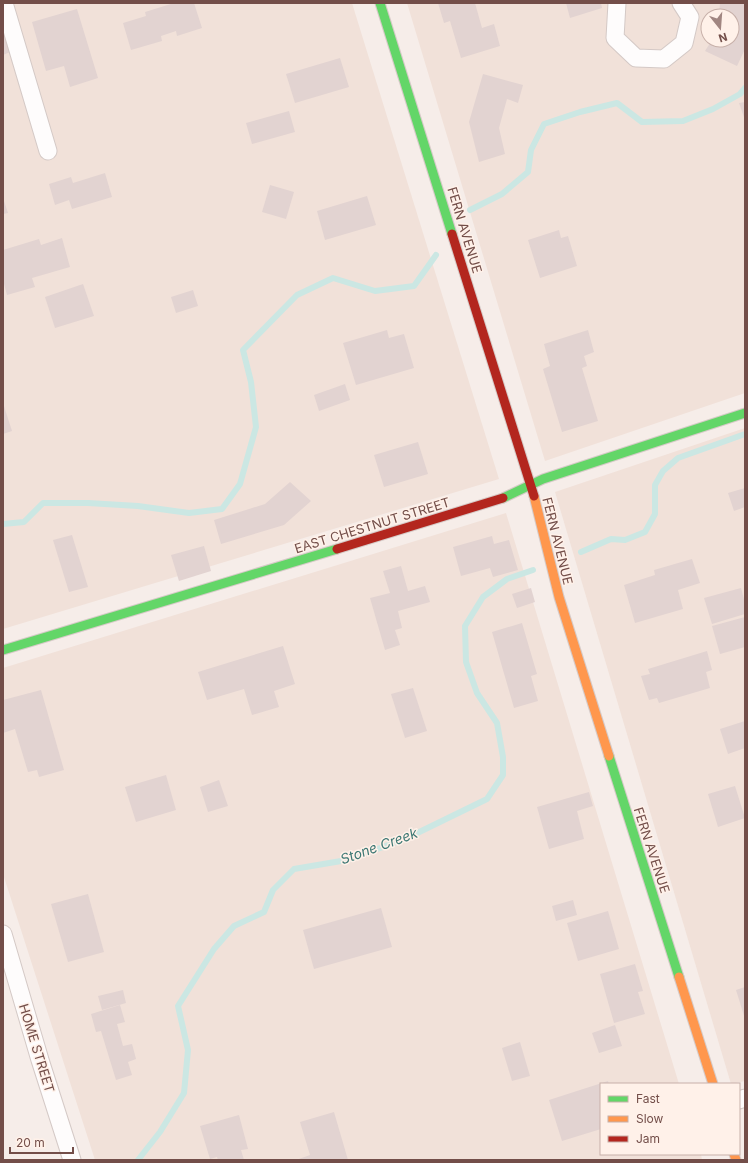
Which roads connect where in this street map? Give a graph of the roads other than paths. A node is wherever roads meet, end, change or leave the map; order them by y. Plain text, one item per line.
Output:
1 (4, 3) edge
2 (380, 3) edge
3 (617, 3) edge
4 (681, 3) edge
5 (48, 151) dead end
6 (745, 412) edge
7 (531, 484) junction
8 (3, 650) edge
9 (3, 934) edge
10 (713, 1083) edge
11 (72, 1160) edge

1 - 5 street
2 - 7 main road, FERN AVENUE
3 - 4 street
6 - 7 main road, EAST CHESTNUT STREET
7 - 8 main road, EAST CHESTNUT STREET
7 - 10 main road, FERN AVENUE
9 - 11 street, HOME STREET

